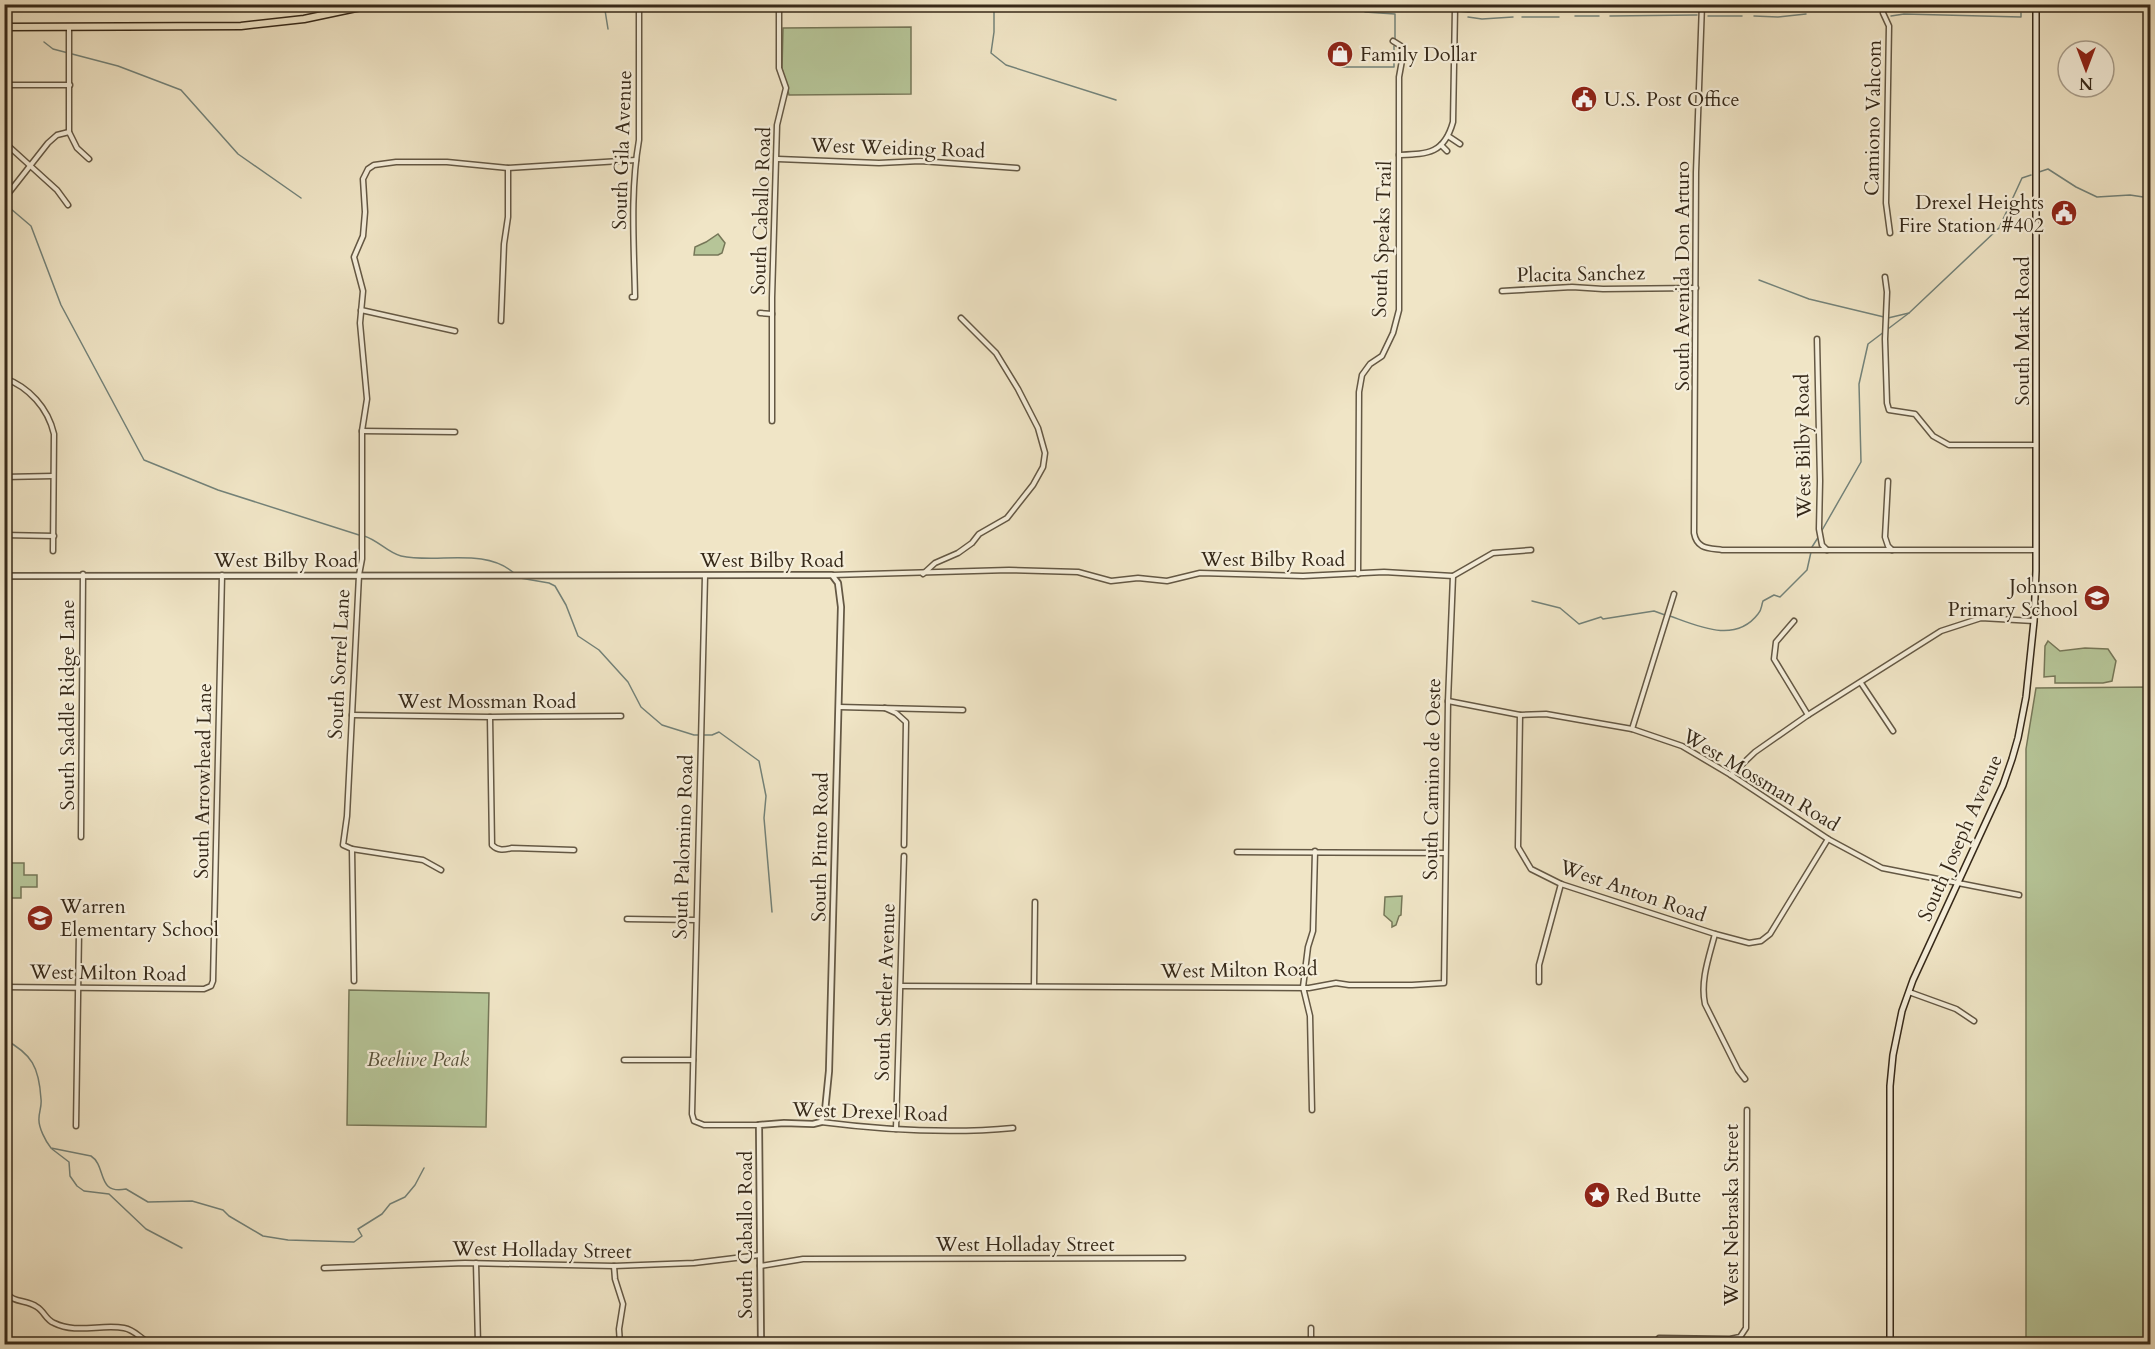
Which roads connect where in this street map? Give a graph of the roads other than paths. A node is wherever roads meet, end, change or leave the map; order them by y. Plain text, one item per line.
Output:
1 (375, 4) edge
2 (639, 4) edge
3 (779, 4) edge
4 (1404, 4) edge
5 (1552, 4) edge
6 (1702, 4) edge
7 (1883, 4) edge
8 (1950, 4) edge
9 (2110, 4) edge
10 (1455, 6) edge
11 (2036, 6) edge
12 (4, 27) edge
13 (69, 27) junction
14 (1393, 41) dead end
15 (4, 85) edge
16 (70, 85) junction
17 (69, 132) junction
18 (1448, 136) junction
19 (4, 142) edge
20 (1460, 144) dead end
21 (1441, 145) junction
22 (1447, 151) dead end
23 (1399, 155) junction
24 (89, 159) dead end
25 (778, 159) junction
26 (636, 160) junction
27 (30, 166) junction
28 (508, 168) junction
29 (1017, 168) dead end
30 (6, 197) edge
31 (68, 205) dead end
32 (1890, 233) dead end
33 (1886, 277) dead end
34 (1696, 288) junction
35 (1502, 291) dead end
36 (634, 297) dead end
37 (362, 310) junction
38 (760, 313) dead end
39 (772, 314) junction
40 (961, 318) dead end
41 (501, 321) dead end
42 (455, 331) dead end
43 (1817, 339) dead end
44 (4, 378) edge
45 (772, 421) dead end
46 (362, 431) junction
47 (455, 432) dead end
48 (2036, 445) junction
49 (53, 476) junction
50 (4, 477) edge
51 (1888, 481) dead end
52 (4, 535) edge
53 (54, 536) junction
54 (1531, 550) dead end
55 (1828, 550) junction
56 (1892, 550) junction
57 (2036, 550) junction
58 (53, 551) dead end
59 (83, 574) junction
60 (923, 574) junction
61 (1358, 574) junction
62 (222, 575) junction
63 (359, 575) junction
64 (832, 575) junction
65 (4, 576) edge
66 (705, 576) junction
67 (1453, 576) junction
68 (1674, 594) dead end
69 (1794, 621) dead end
70 (2034, 621) junction
71 (1862, 683) junction
72 (1448, 702) junction
73 (838, 707) junction
74 (885, 708) junction
75 (963, 710) dead end
76 (352, 715) junction
77 (1520, 715) junction
78 (1808, 715) junction
79 (621, 716) dead end
80 (490, 717) junction
81 (1632, 729) junction
82 (1893, 731) dead end
83 (1731, 775) junction
84 (81, 837) dead end
85 (1828, 839) junction
86 (904, 845) dead end
87 (352, 849) junction
88 (574, 850) dead end
89 (1315, 851) junction
90 (1237, 852) dead end
91 (1445, 853) junction
92 (904, 856) dead end
93 (441, 870) dead end
94 (1958, 883) junction
95 (1561, 884) junction
96 (2019, 895) dead end
97 (1035, 902) dead end
98 (627, 920) dead end
99 (696, 920) junction
100 (79, 932) dead end
101 (1715, 934) junction
102 (354, 981) dead end
103 (1539, 982) dead end
104 (1444, 983) joint
105 (211, 986) joint
106 (902, 986) junction
107 (1034, 986) junction
108 (4, 987) edge
109 (1303, 987) junction
110 (79, 988) junction
111 (1909, 991) junction
112 (1974, 1021) dead end
113 (693, 1059) junction
114 (624, 1060) dead end
115 (1744, 1079) dead end
116 (1312, 1110) dead end
117 (1747, 1110) dead end
118 (692, 1118) joint
119 (821, 1122) junction
120 (759, 1125) junction
121 (76, 1126) dead end
122 (1013, 1128) dead end
123 (896, 1129) junction
124 (760, 1255) junction
125 (1183, 1258) dead end
126 (476, 1263) junction
127 (614, 1266) junction
128 (760, 1266) junction
129 (324, 1268) dead end
130 (4, 1291) edge
131 (1311, 1328) dead end
132 (152, 1344) edge
133 (478, 1344) edge
134 (620, 1344) edge
135 (761, 1344) edge
136 (1311, 1344) edge
137 (1654, 1344) edge
138 (1890, 1344) edge

1 - 13 main road
2 - 26 street, South Gila Avenue
3 - 25 street, South Caballo Road
4 - 10 main road
5 - 10 main road
6 - 34 street, South Avenida Don Arturo
7 - 32 street, Camiono Vahcom
8 - 11 main road
9 - 11 main road
10 - 18 street
11 - 48 main road, South Mark Road
12 - 13 main road
13 - 16 street
14 - 23 street, South Speaks Trail
15 - 16 street
16 - 17 street
17 - 24 street
17 - 27 street
18 - 20 street
18 - 21 street
19 - 27 street
21 - 22 street
21 - 23 street
23 - 61 street, South Speaks Trail
25 - 29 street, West Weiding Road
25 - 39 street, South Caballo Road
26 - 28 street
26 - 36 street, South Gila Avenue
27 - 30 street
27 - 31 street
28 - 37 street, South Sorrel Lane
28 - 41 street
33 - 48 street
34 - 35 street, Placita Sanchez
34 - 55 street, South Avenida Don Arturo
37 - 42 street
37 - 46 street, South Sorrel Lane
38 - 39 street
39 - 45 street, South Caballo Road
40 - 60 street
43 - 55 street, West Bilby Road
44 - 49 street
46 - 47 street
46 - 63 street, South Sorrel Lane
48 - 57 main road, South Mark Road
49 - 50 street
49 - 53 street
51 - 56 street
52 - 53 street
53 - 58 street
54 - 67 street
55 - 56 street
56 - 57 street
57 - 70 main road, South Joseph Avenue
59 - 62 street, West Bilby Road
59 - 65 street, West Bilby Road
59 - 84 street, South Saddle Ridge Lane
60 - 61 street, West Bilby Road
60 - 64 street, West Bilby Road
61 - 67 street, West Bilby Road
62 - 63 street, West Bilby Road
62 - 105 street, South Arrowhead Lane
63 - 66 street, West Bilby Road
63 - 76 street, South Sorrel Lane
64 - 66 street, West Bilby Road
64 - 73 street, South Pinto Road
66 - 99 street, South Palomino Road
67 - 72 street, South Camino de Oeste
68 - 81 street
69 - 78 street
70 - 71 street
70 - 94 main road, South Joseph Avenue
71 - 78 street
71 - 82 street
72 - 77 street, West Mossman Road
72 - 91 street, South Camino de Oeste
73 - 74 street
73 - 119 street, South Pinto Road
74 - 75 street
74 - 86 street
76 - 80 street, West Mossman Road
76 - 87 street, South Sorrel Lane
77 - 81 street, West Mossman Road
77 - 95 street, West Anton Road
78 - 83 street
79 - 80 street, West Mossman Road
80 - 88 street
81 - 83 street, West Mossman Road
83 - 85 street, West Mossman Road
85 - 94 street, West Mossman Road
85 - 101 street, West Anton Road
87 - 93 street
87 - 102 street, South Sorrel Lane
89 - 90 street
89 - 91 street
89 - 109 street
91 - 104 street, South Camino de Oeste
92 - 106 street, South Settler Avenue
94 - 96 street, West Mossman Road
94 - 111 main road, South Joseph Avenue
95 - 101 street, West Anton Road
95 - 103 street
97 - 107 street
98 - 99 street
99 - 113 street, South Palomino Road
100 - 110 street
101 - 115 street
104 - 109 street, West Milton Road
105 - 110 street, West Milton Road
106 - 107 street, West Milton Road
106 - 123 street, South Settler Avenue
107 - 109 street, West Milton Road
108 - 110 street, West Milton Road
109 - 116 street
110 - 121 street
111 - 112 street
111 - 138 main road, South Joseph Avenue
113 - 114 street
113 - 118 street, South Palomino Road
117 - 137 street, West Nebraska Street
118 - 120 street, West Drexel Road
119 - 120 street, West Drexel Road
119 - 123 street, West Drexel Road
120 - 124 street, South Caballo Road
122 - 123 street, West Drexel Road
124 - 127 street, West Holladay Street
124 - 128 street, South Caballo Road
125 - 128 street, West Holladay Street
126 - 127 street, West Holladay Street
126 - 129 street, West Holladay Street
126 - 133 street
127 - 134 street
128 - 135 street, South Caballo Road
130 - 132 street
131 - 136 street

